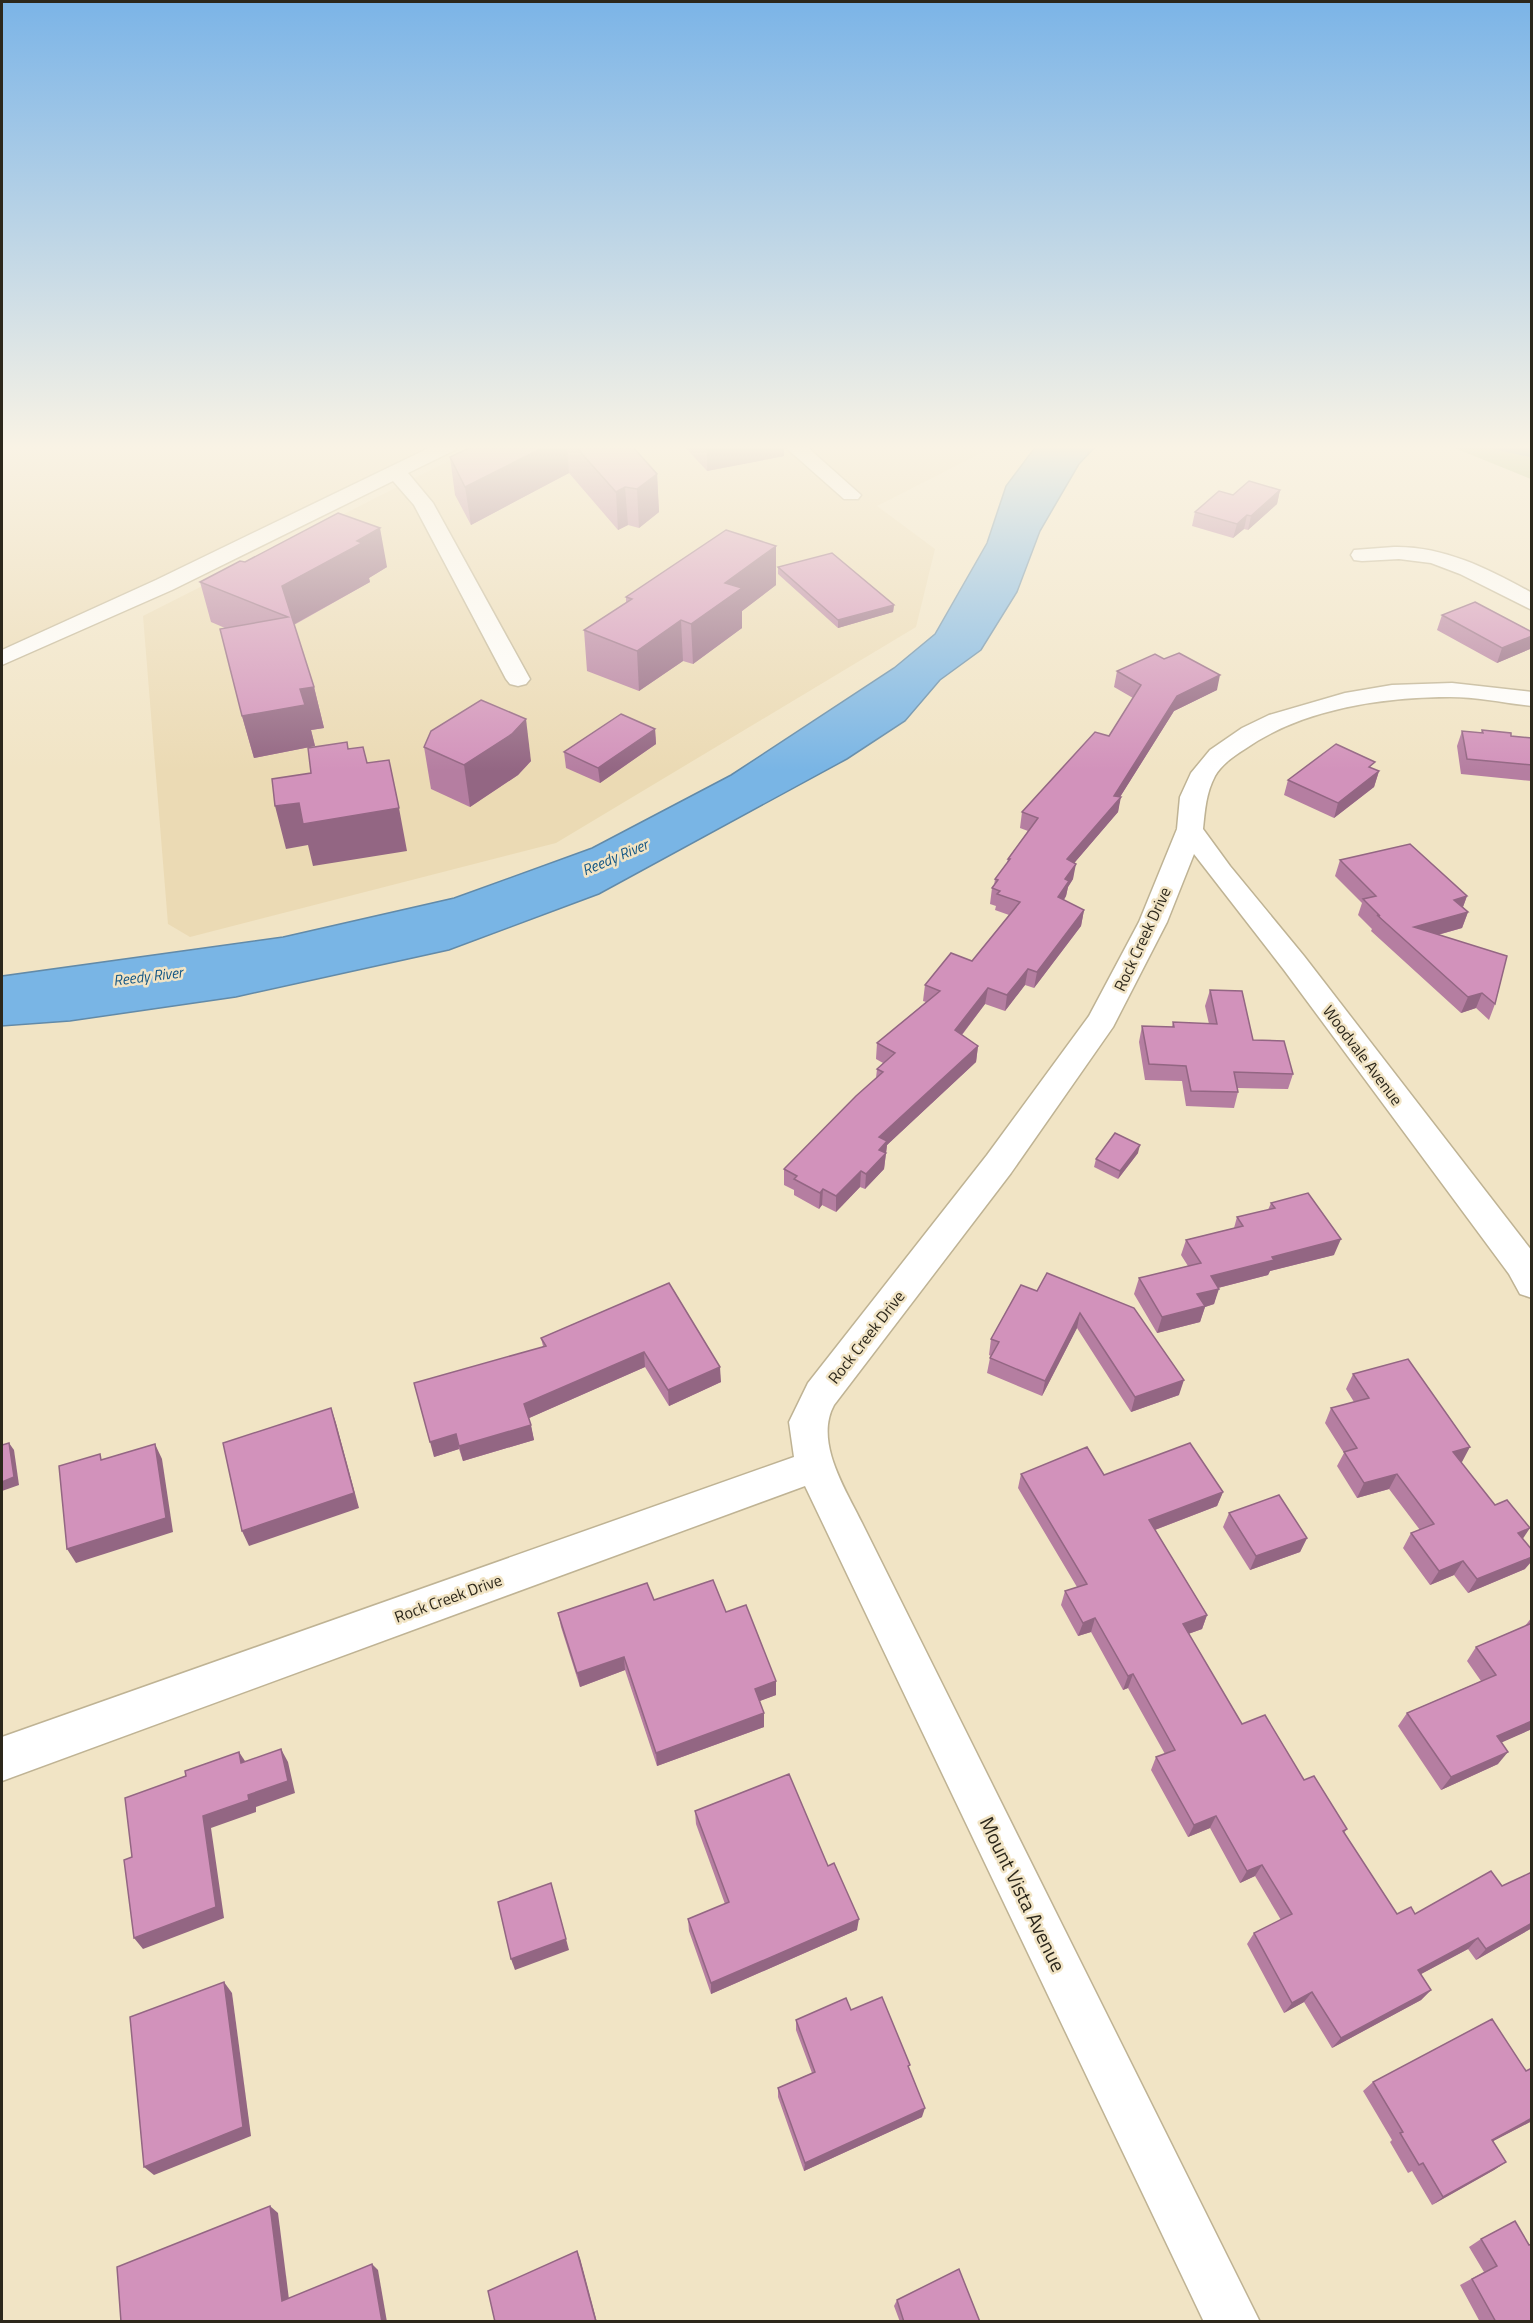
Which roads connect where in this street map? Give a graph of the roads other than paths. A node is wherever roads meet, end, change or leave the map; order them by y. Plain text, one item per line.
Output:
1 (227, 554) edge
2 (450, 554) edge
3 (1373, 554) edge
4 (1411, 554) edge
5 (1362, 555) dead end
6 (1532, 603) edge
7 (2, 657) edge
8 (518, 679) dead end
9 (1532, 699) edge
10 (1190, 829) junction
11 (1532, 1284) edge
12 (816, 1465) junction
13 (2, 1759) edge
14 (1233, 2322) edge

1 - 7 street
2 - 8 street
3 - 5 street
4 - 6 street
9 - 10 street, Rock Creek Drive
10 - 11 street, Woodvale Avenue
10 - 12 street, Rock Creek Drive
12 - 13 street, Rock Creek Drive
12 - 14 street, Mount Vista Avenue

